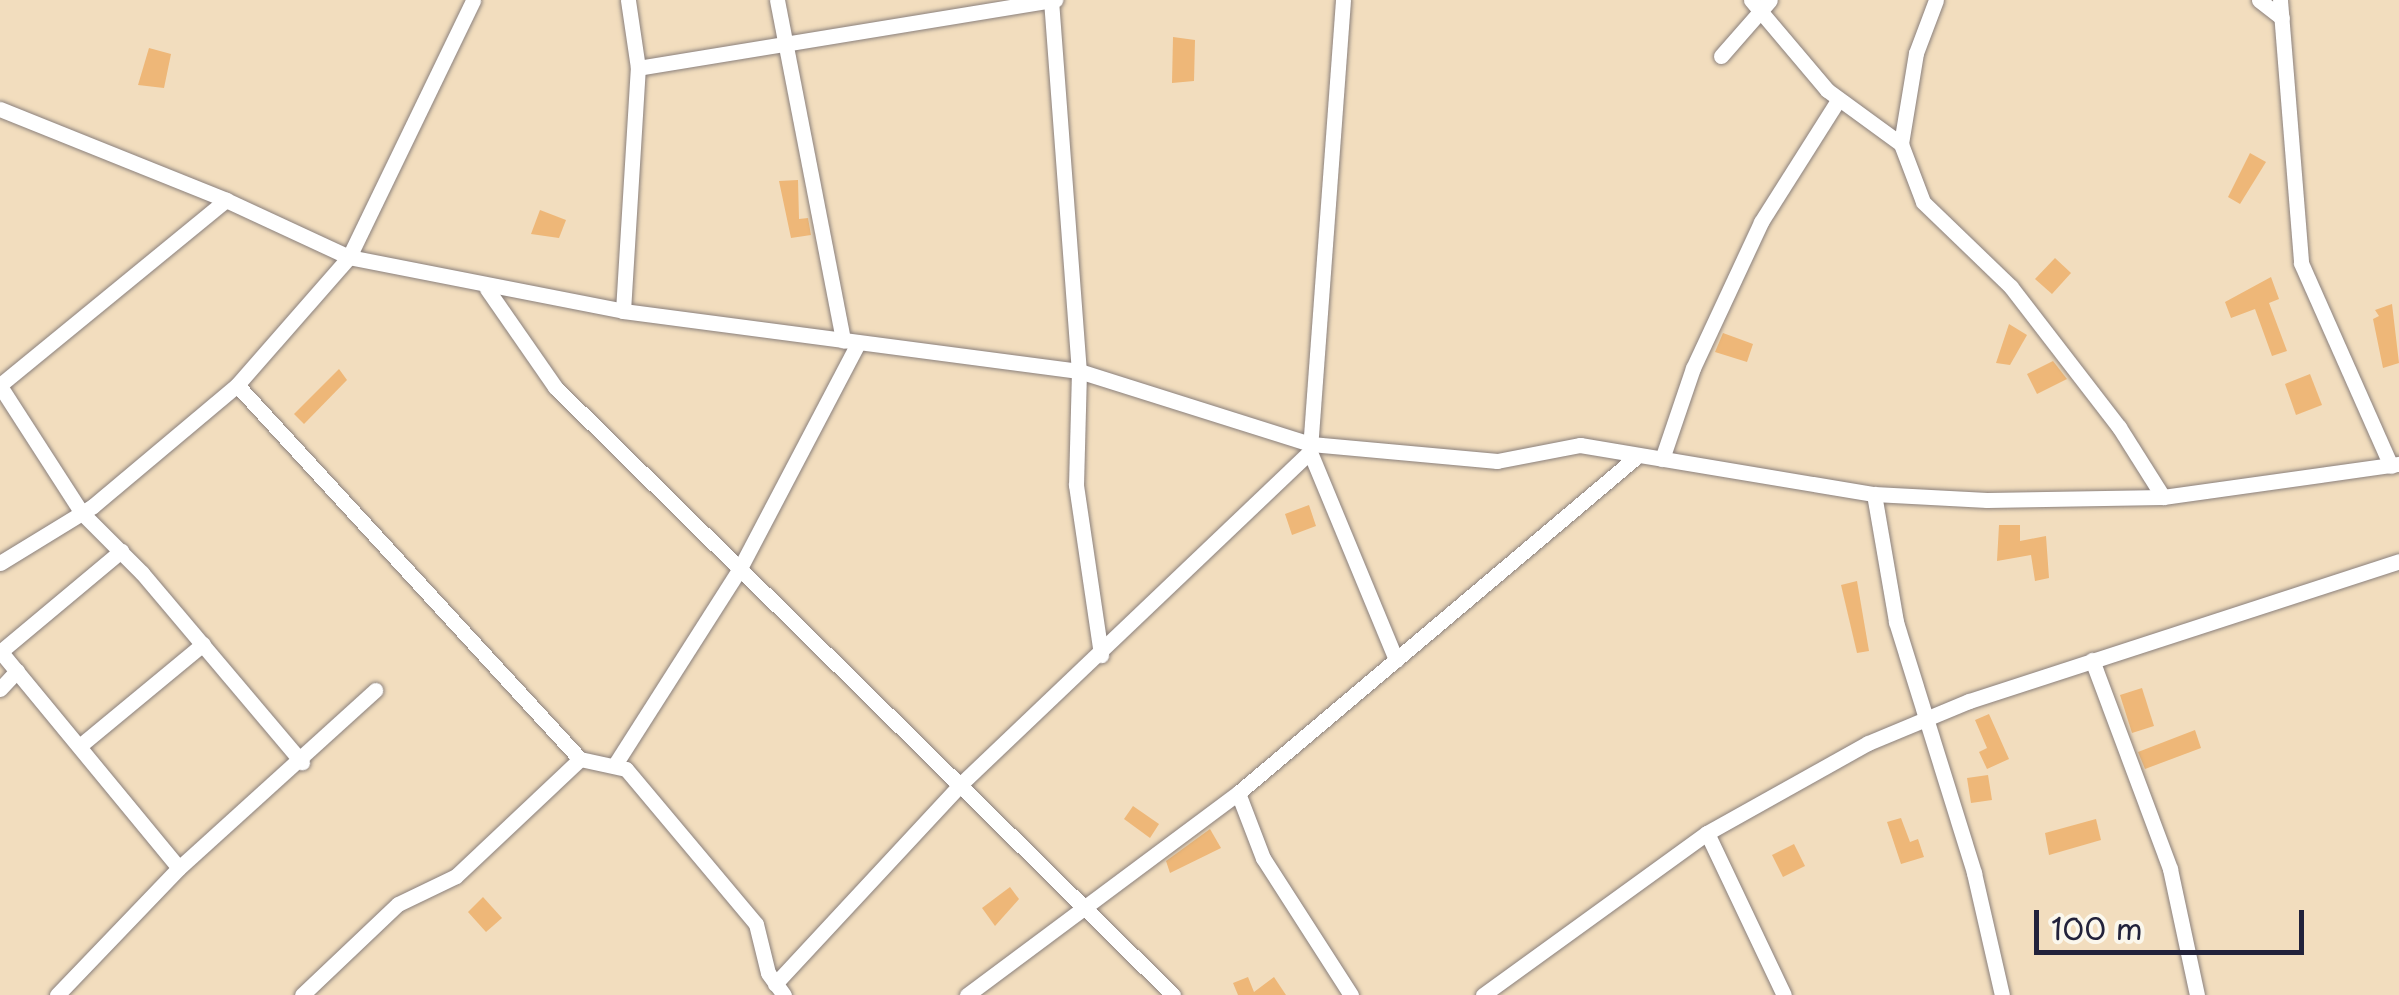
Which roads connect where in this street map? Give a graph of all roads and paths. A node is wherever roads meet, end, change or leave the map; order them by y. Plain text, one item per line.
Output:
1 (473, 0) edge
2 (628, 0) edge
3 (777, 0) edge
4 (1052, 0) edge
5 (1343, 0) edge
6 (1936, 0) edge
7 (2259, 0) edge
8 (2280, 0) edge
9 (1761, 3) edge
10 (2282, 18) junction
11 (782, 45) junction
12 (1721, 56) dead end
13 (638, 68) junction
14 (1838, 100) junction
15 (0, 109) edge
16 (1900, 144) junction
17 (226, 200) junction
18 (348, 257) junction
19 (486, 289) junction
20 (623, 311) junction
21 (851, 342) junction
22 (1079, 371) junction
23 (0, 385) edge
24 (236, 385) junction
25 (1311, 448) junction
26 (1635, 458) junction
27 (1662, 458) junction
28 (2395, 465) edge
29 (1874, 494) junction
30 (2164, 496) junction
31 (82, 512) junction
32 (120, 551) junction
33 (2399, 561) edge
34 (0, 563) edge
35 (740, 568) junction
36 (202, 644) junction
37 (0, 651) edge
38 (1101, 654) junction
39 (1396, 660) junction
40 (2092, 660) junction
41 (17, 671) junction
42 (0, 689) edge
43 (375, 690) dead end
44 (1924, 720) junction
45 (82, 744) junction
46 (580, 759) junction
47 (302, 762) junction
48 (616, 764) junction
49 (962, 782) junction
50 (1238, 793) junction
51 (1707, 834) junction
52 (179, 868) junction
53 (1082, 903) junction
54 (780, 990) edge
55 (58, 995) edge
56 (302, 995) edge
57 (968, 995) edge
58 (1173, 995) edge
59 (1350, 995) edge
60 (1483, 995) edge
61 (1784, 995) edge
62 (2002, 995) edge
63 (2196, 995) edge

1 - 18 street
2 - 13 street
3 - 11 street
4 - 11 street
4 - 22 street
5 - 25 street
6 - 16 street
7 - 10 street
8 - 10 street
9 - 12 street
9 - 14 street
10 - 28 street
11 - 13 street
11 - 21 street
13 - 20 street
14 - 16 street
14 - 27 street
15 - 17 street
16 - 30 street
17 - 18 street
17 - 23 street
18 - 19 street
18 - 24 street
19 - 20 street
19 - 35 street
20 - 21 street
21 - 22 street
21 - 35 street
22 - 25 street
22 - 38 street
23 - 31 street
24 - 31 street
24 - 46 street
25 - 26 street
25 - 38 street
25 - 39 street
26 - 27 street
26 - 39 street
27 - 29 street
28 - 30 street
29 - 30 street
29 - 44 street
31 - 32 street
31 - 34 street
32 - 36 street
32 - 37 street
33 - 40 street
35 - 48 street
35 - 49 street
36 - 45 street
36 - 47 street
37 - 41 street
38 - 49 street
39 - 50 street
40 - 44 street
40 - 63 street
41 - 42 street
41 - 45 street
43 - 47 street
44 - 51 street
44 - 62 street
45 - 52 street
46 - 48 street
46 - 56 street
47 - 52 street
48 - 54 street
49 - 53 street
49 - 54 street
50 - 53 street
50 - 59 street
51 - 60 street
51 - 61 street
52 - 55 street
53 - 57 street
53 - 58 street

